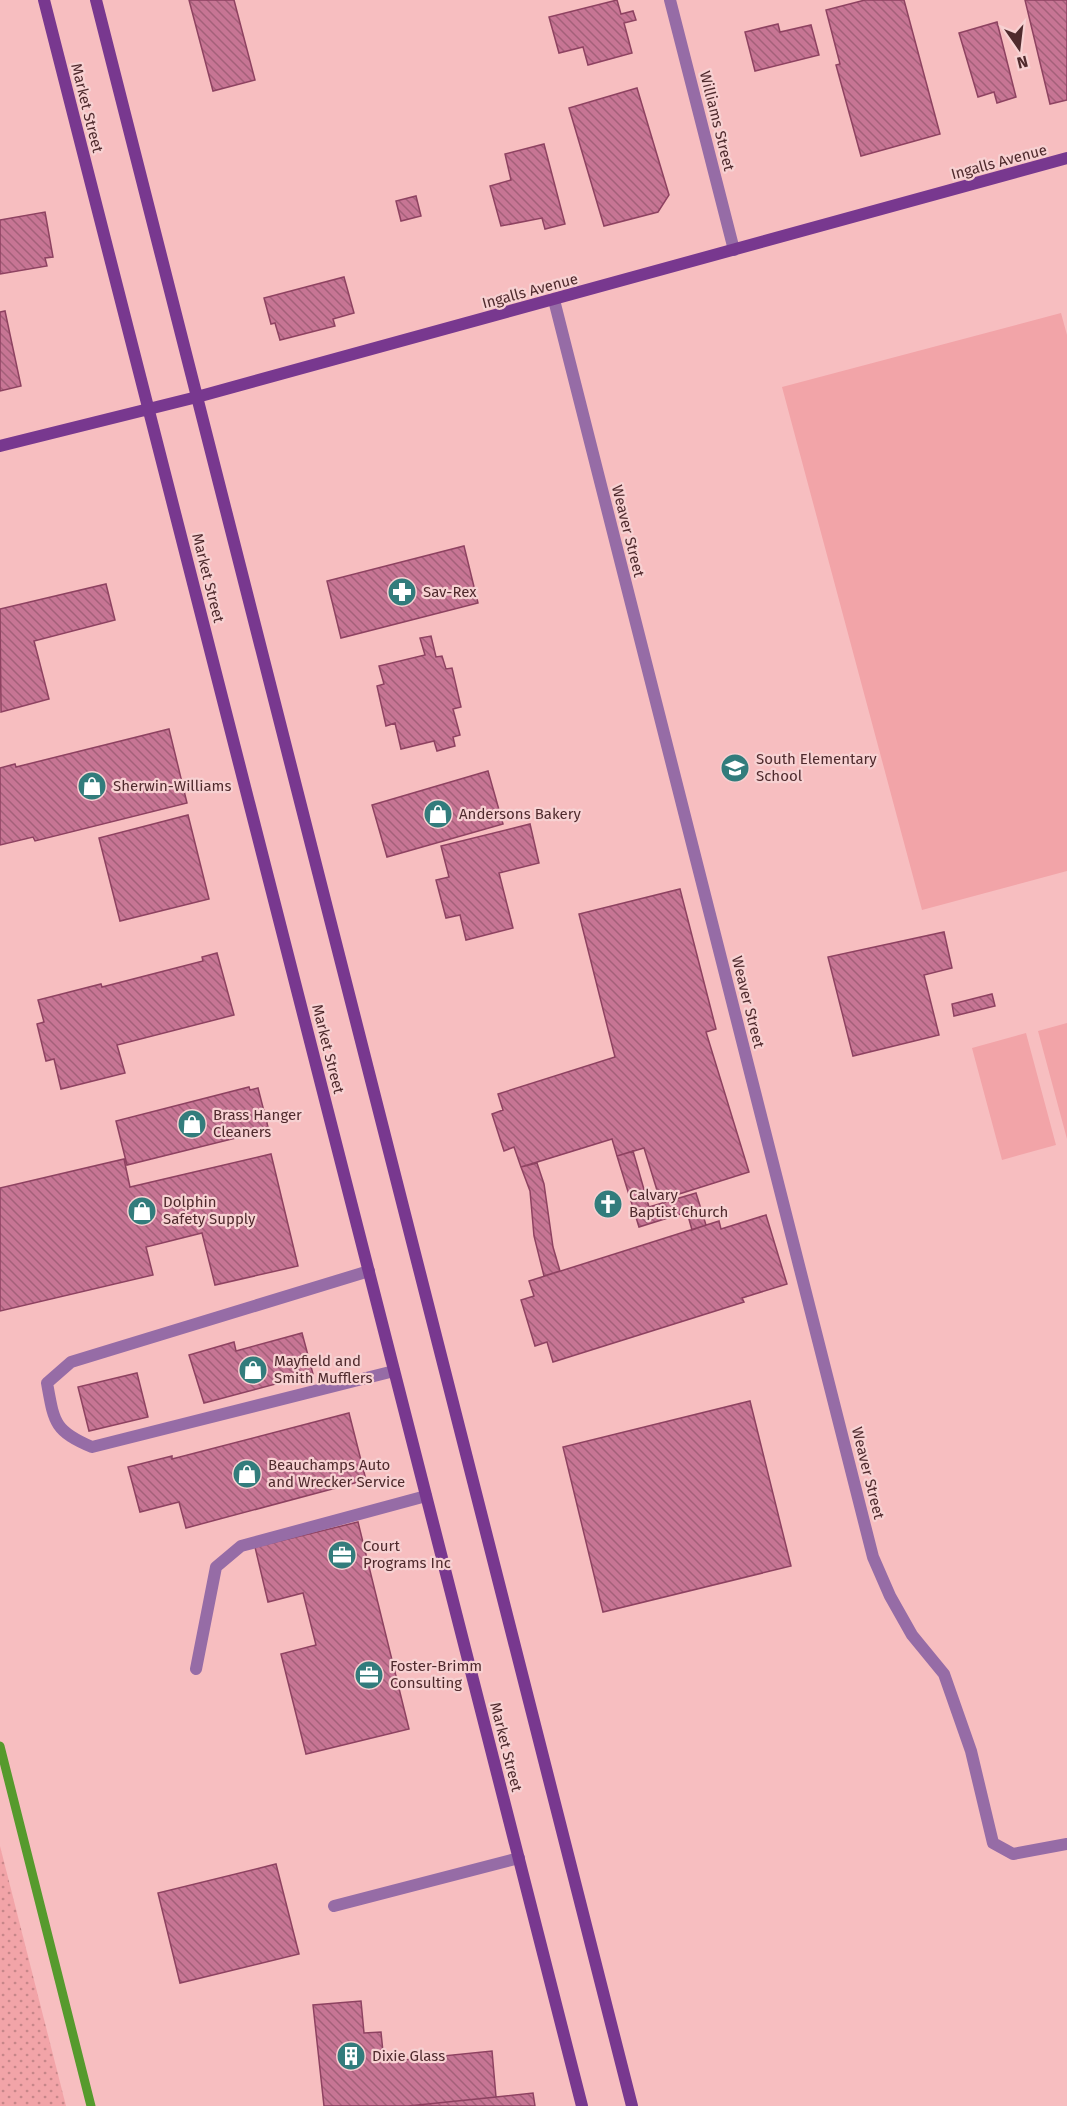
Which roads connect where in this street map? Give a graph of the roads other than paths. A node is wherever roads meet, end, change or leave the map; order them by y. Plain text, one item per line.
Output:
1 (44, 0) edge
2 (96, 0) edge
3 (670, 0) edge
4 (1067, 159) edge
5 (734, 250) junction
6 (554, 300) junction
7 (197, 397) junction
8 (149, 409) junction
9 (0, 446) edge
10 (369, 1270) junction
11 (394, 1371) junction
12 (426, 1496) junction
13 (196, 1669) dead end
14 (1067, 1844) edge
15 (519, 1858) junction
16 (334, 1906) dead end
17 (582, 2106) edge
18 (632, 2106) edge

1 - 8 main road, Market Street
2 - 7 main road
3 - 5 street, Williams Street
4 - 5 main road, Ingalls Avenue
5 - 6 main road, Ingalls Avenue
6 - 7 main road, Ingalls Avenue
6 - 14 street, Weaver Street
7 - 8 main road, Ingalls Avenue
7 - 18 main road
8 - 9 main road, Ingalls Avenue
8 - 10 main road, Market Street
10 - 11 main road, Market Street
10 - 11 street
11 - 12 main road, Market Street
12 - 13 street
12 - 15 main road, Market Street
15 - 16 street
15 - 17 main road, Market Street

